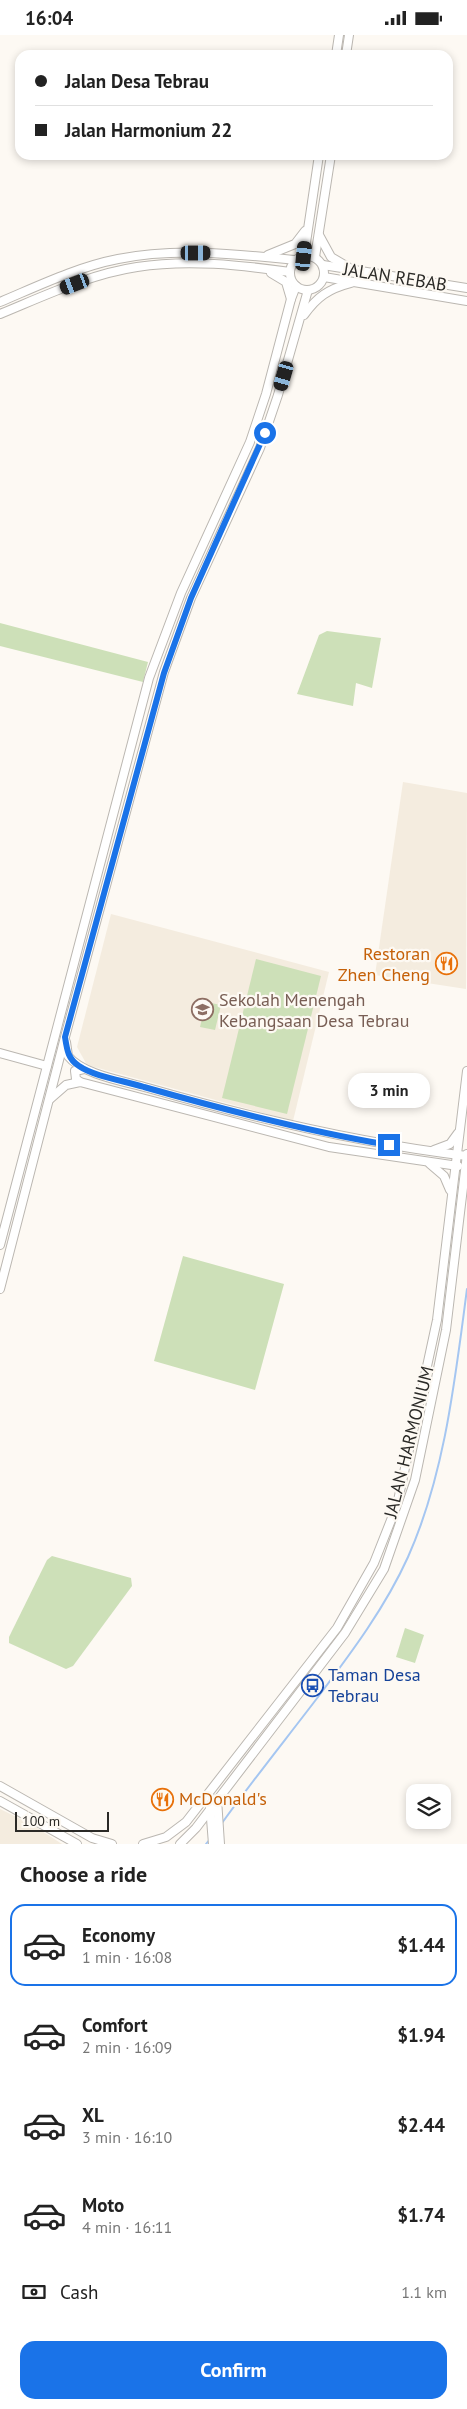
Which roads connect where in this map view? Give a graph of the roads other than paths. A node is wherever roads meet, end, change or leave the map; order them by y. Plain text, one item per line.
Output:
1 (339, 35) edge
2 (349, 35) edge
3 (337, 50) edge
4 (347, 50) edge
5 (318, 160) edge
6 (329, 160) edge
7 (308, 224) junction
8 (319, 235) junction
9 (259, 256) junction
10 (304, 256) junction
11 (315, 257) junction
12 (295, 260) junction
13 (323, 265) junction
14 (253, 267) junction
15 (358, 271) junction
16 (290, 272) junction
17 (324, 277) junction
18 (355, 282) junction
19 (296, 286) junction
20 (467, 288) edge
21 (308, 291) junction
22 (291, 299) junction
23 (467, 301) edge
24 (0, 302) edge
25 (0, 314) edge
26 (300, 320) junction
27 (65, 1037) junction
28 (0, 1053) edge
29 (47, 1065) junction
30 (84, 1069) junction
31 (467, 1071) edge
32 (80, 1082) junction
33 (50, 1099) junction
34 (459, 1131) junction
35 (427, 1151) junction
36 (456, 1155) junction
37 (467, 1155) edge
38 (428, 1163) junction
39 (455, 1166) junction
40 (465, 1167) junction
41 (451, 1194) junction
42 (0, 1245) edge
43 (0, 1289) edge
44 (0, 1786) edge
45 (213, 1788) junction
46 (206, 1797) junction
47 (218, 1800) junction
48 (0, 1801) edge
49 (211, 1808) junction
50 (216, 1831) junction
51 (215, 1843) edge
52 (76, 1844) edge
53 (112, 1844) edge
54 (143, 1844) edge
55 (180, 1844) edge

1 - 3 main road
2 - 4 main road
5 - 7 main road
6 - 8 main road
7 - 9 main road
7 - 10 main road
8 - 11 main road
8 - 15 main road
9 - 12 main road
9 - 24 main road
10 - 11 main road
10 - 12 main road
11 - 13 main road
12 - 16 main road
13 - 15 main road, JALAN REBAB
13 - 17 main road
14 - 16 main road
14 - 22 main road
14 - 25 main road
15 - 20 main road, JALAN REBAB
16 - 19 main road
17 - 18 main road
17 - 21 main road
18 - 23 main road
18 - 26 main road
19 - 21 main road
19 - 22 main road
21 - 26 main road
22 - 29 main road
26 - 27 main road
27 - 30 main road
27 - 33 main road
28 - 29 main road
29 - 42 main road
30 - 32 main road
30 - 35 main road
31 - 34 main road, JALAN HARMONIUM
32 - 33 main road
32 - 38 main road
33 - 43 main road
34 - 35 main road
34 - 36 main road, JALAN HARMONIUM
35 - 36 main road
36 - 37 main road
36 - 39 main road, JALAN HARMONIUM
37 - 40 main road, JALAN HARMONIUM
38 - 39 main road
38 - 41 main road
39 - 40 main road
39 - 41 main road, JALAN HARMONIUM
40 - 47 main road, JALAN HARMONIUM
41 - 45 main road, JALAN HARMONIUM
44 - 53 main road
45 - 46 main road, JALAN HARMONIUM
45 - 47 main road
46 - 49 main road
46 - 54 main road, JALAN HARMONIUM
47 - 49 main road, JALAN HARMONIUM
47 - 50 main road
48 - 52 main road
49 - 50 main road
49 - 55 main road, JALAN HARMONIUM
50 - 51 main road

